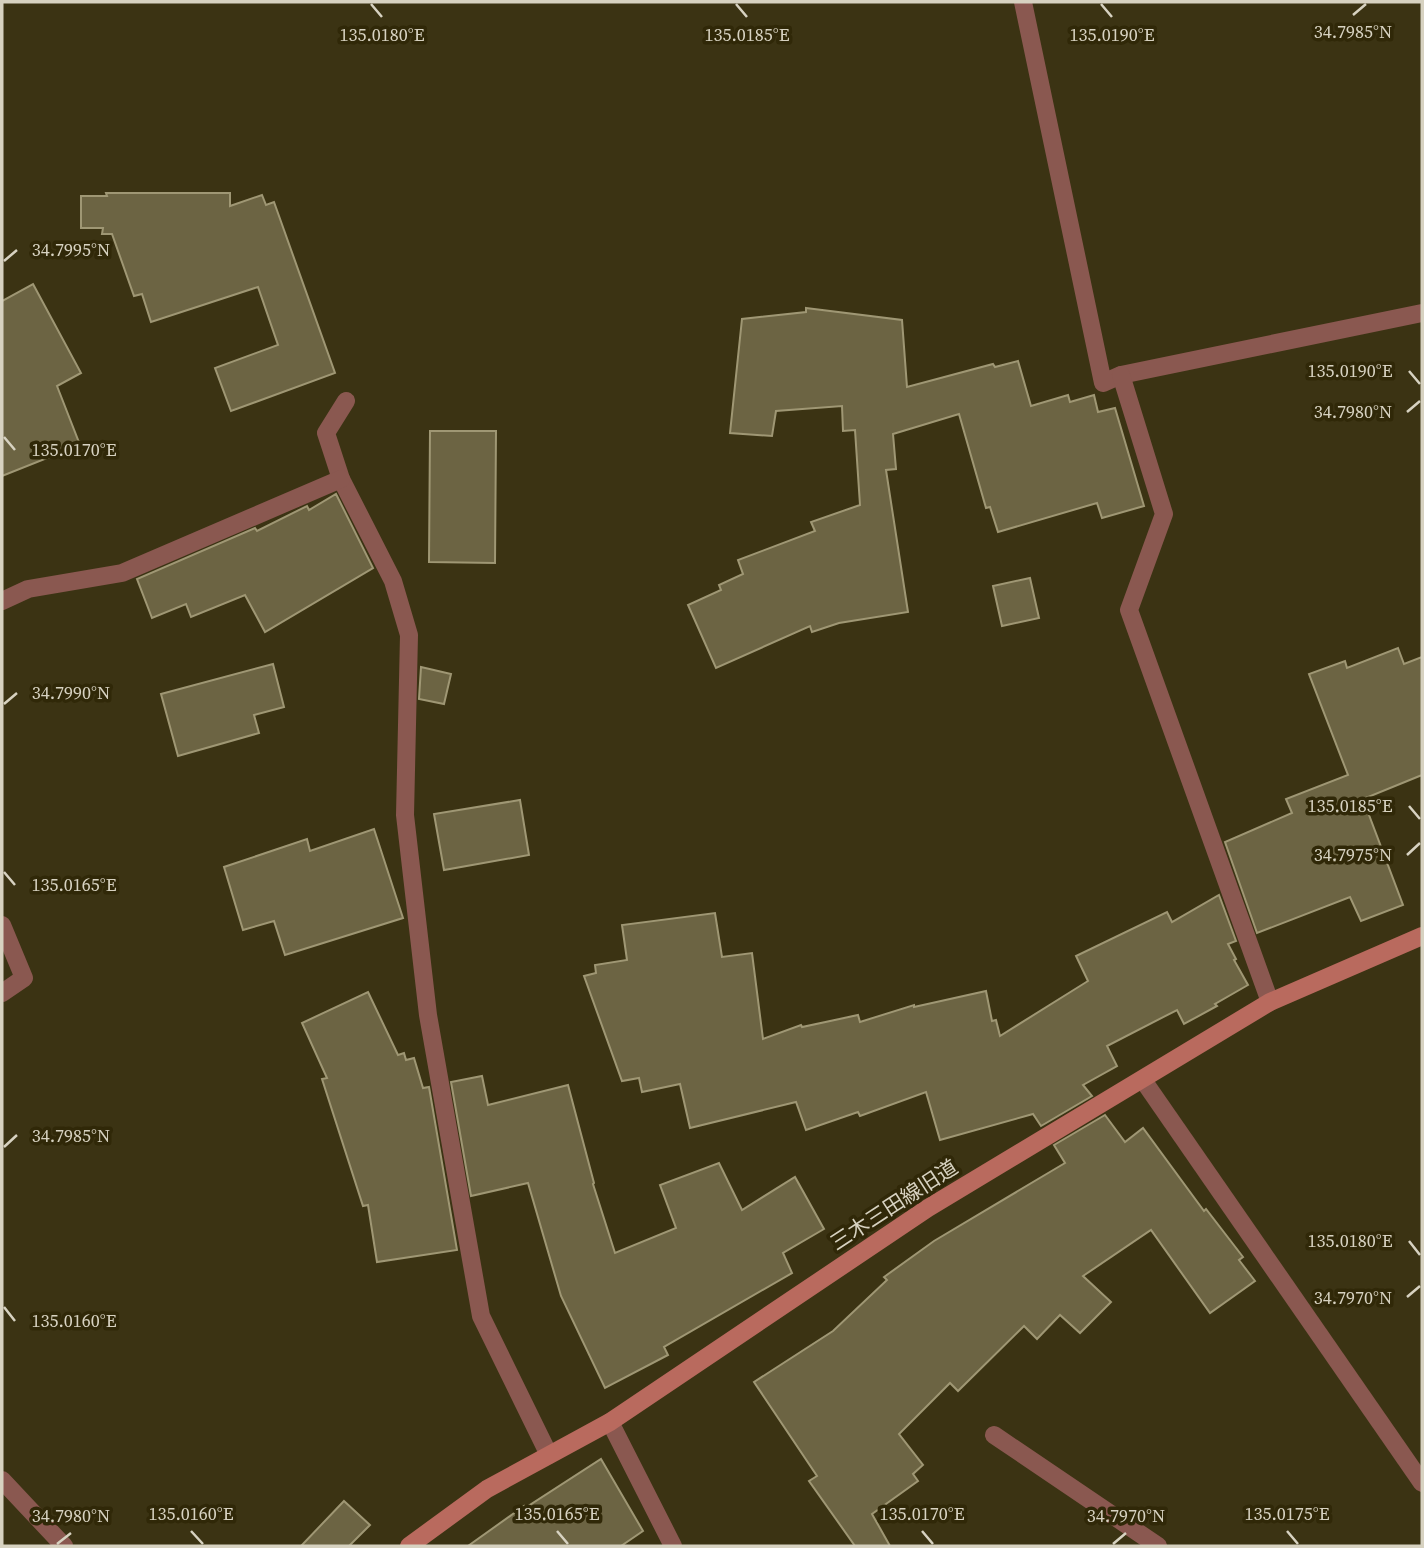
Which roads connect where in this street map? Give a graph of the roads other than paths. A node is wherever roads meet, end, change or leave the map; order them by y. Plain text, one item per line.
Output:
1 (1023, 2) edge
2 (1422, 313) edge
3 (1121, 374) junction
4 (345, 401) dead end
5 (341, 479) junction
6 (2, 601) edge
7 (2, 925) edge
8 (1422, 936) edge
9 (2, 993) edge
10 (1270, 1002) junction
11 (1143, 1080) junction
12 (610, 1422) junction
13 (994, 1435) dead end
14 (550, 1455) junction
15 (2, 1480) edge
16 (1422, 1483) edge
17 (64, 1546) edge
18 (409, 1546) edge
19 (674, 1546) edge
20 (1158, 1546) edge

1 - 3 street
2 - 3 street
3 - 10 street
4 - 5 street
5 - 6 street
5 - 14 street
7 - 9 street
8 - 10 street, 三木三田線旧道
10 - 11 street, 三木三田線旧道
11 - 12 street, 三木三田線旧道
11 - 16 street
12 - 14 street, 三木三田線旧道
12 - 19 street
13 - 20 street
14 - 18 street, 三木三田線旧道
15 - 17 street

